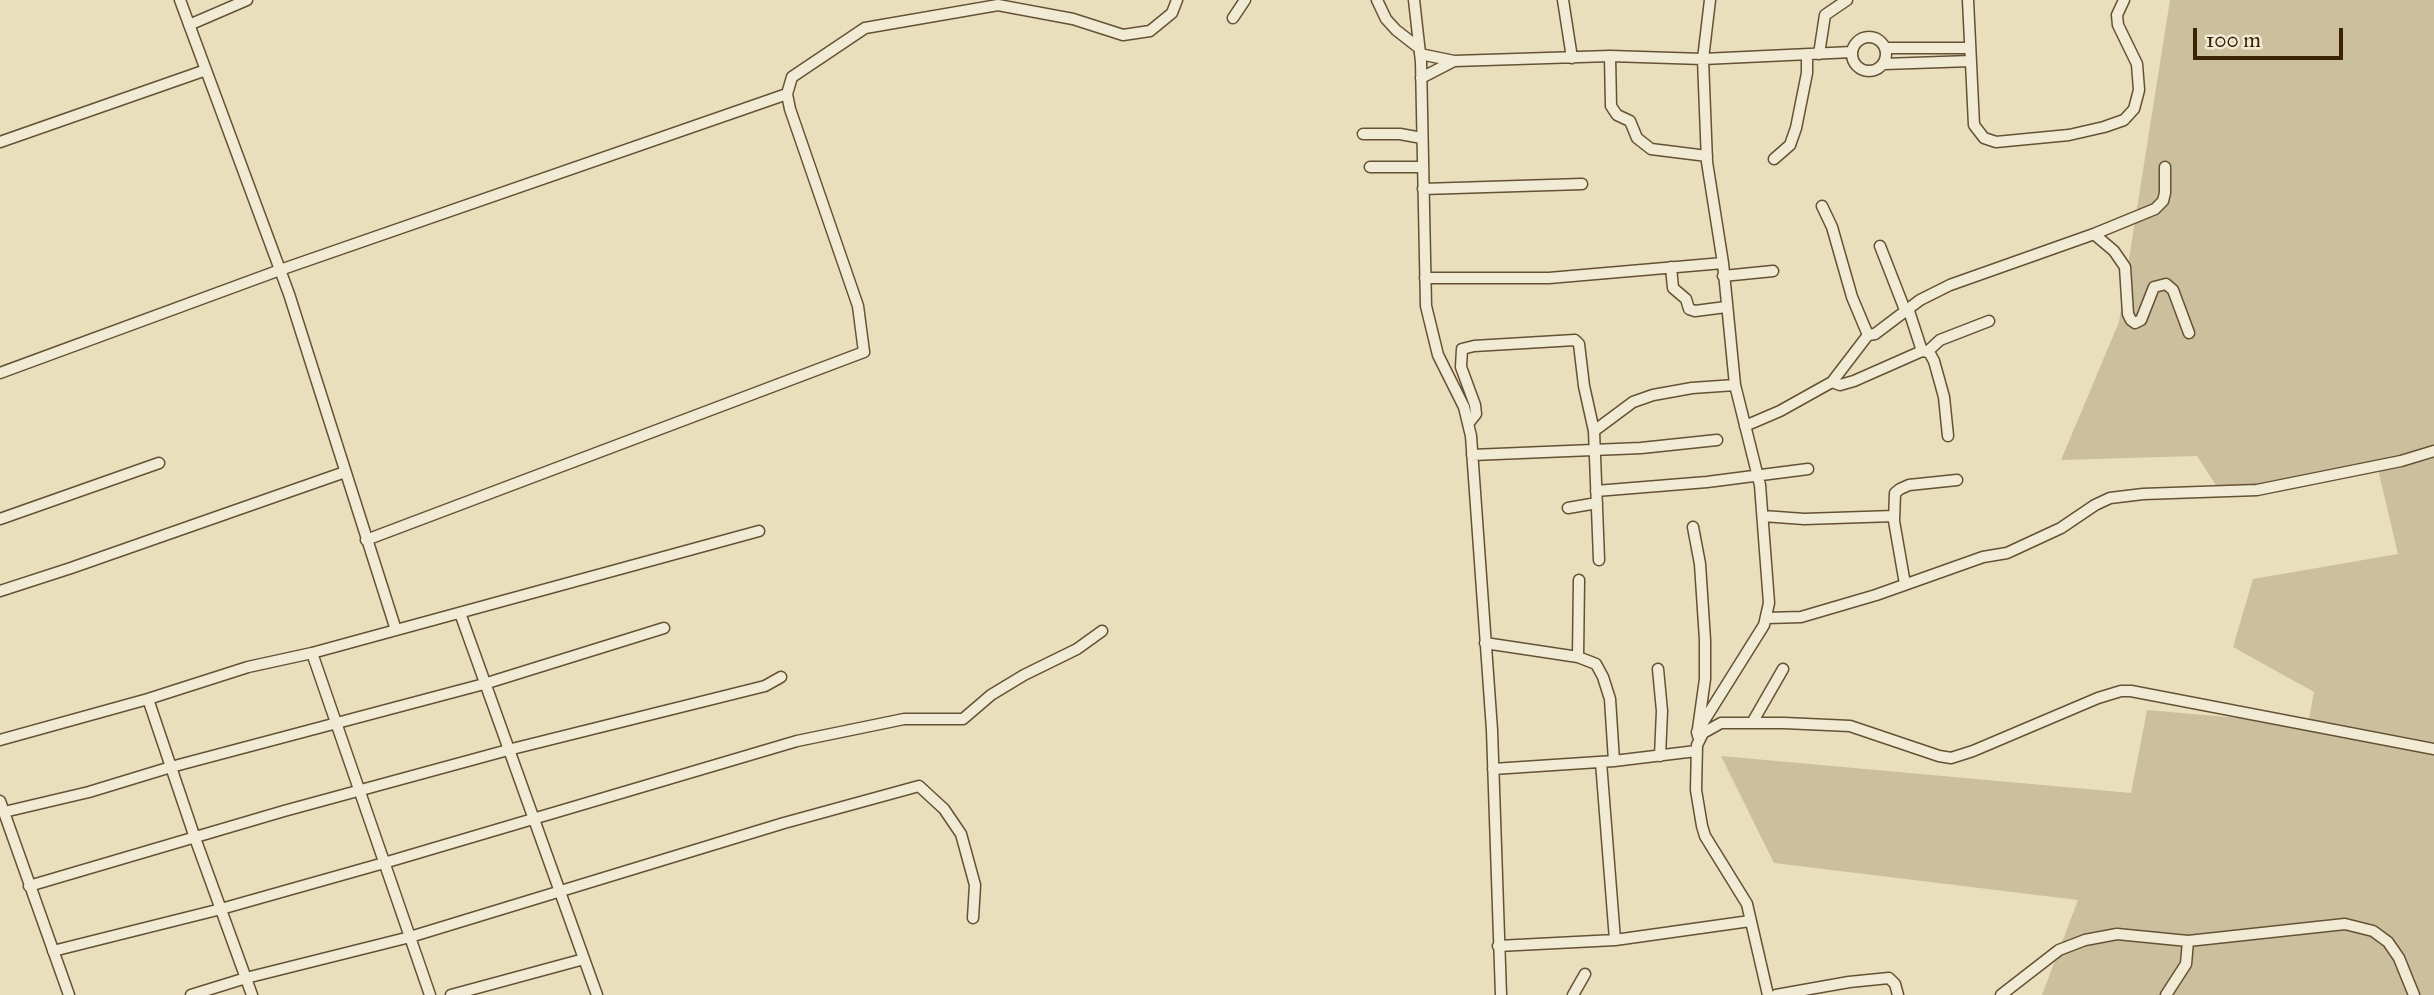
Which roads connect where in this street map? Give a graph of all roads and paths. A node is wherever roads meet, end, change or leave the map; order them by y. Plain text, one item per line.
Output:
1 (180, 0) edge
2 (247, 0) edge
3 (1177, 0) edge
4 (1245, 0) edge
5 (1377, 0) edge
6 (1414, 0) edge
7 (1563, 0) edge
8 (1710, 0) edge
9 (1847, 0) edge
10 (1968, 0) edge
11 (2124, 0) edge
12 (1233, 18) dead end
13 (189, 25) junction
14 (1886, 48) junction
15 (1970, 48) junction
16 (1420, 51) junction
17 (1852, 52) junction
18 (1819, 54) junction
19 (1807, 55) junction
20 (1610, 56) junction
21 (1572, 58) junction
22 (1703, 59) junction
23 (1454, 61) junction
24 (1971, 61) junction
25 (1884, 64) junction
26 (206, 70) junction
27 (1421, 78) junction
28 (787, 94) junction
29 (1363, 134) dead end
30 (1422, 138) junction
31 (0, 142) edge
32 (1707, 156) junction
33 (1774, 159) dead end
34 (1370, 167) dead end
35 (1423, 167) junction
36 (2165, 167) dead end
37 (1582, 184) dead end
38 (1423, 189) junction
39 (1822, 206) dead end
40 (2094, 234) junction
41 (1880, 246) dead end
42 (1723, 263) junction
43 (1671, 267) junction
44 (279, 270) junction
45 (1773, 271) dead end
46 (1723, 276) junction
47 (1425, 278) junction
48 (1727, 307) junction
49 (1907, 309) junction
50 (1989, 321) dead end
51 (2189, 333) dead end
52 (1868, 335) junction
53 (1925, 351) junction
54 (0, 373) edge
55 (1832, 382) junction
56 (1735, 385) junction
57 (1468, 424) junction
58 (1745, 426) junction
59 (1594, 431) junction
60 (1948, 436) dead end
61 (1717, 440) dead end
62 (1595, 450) junction
63 (2434, 451) edge
64 (1472, 455) junction
65 (159, 463) dead end
66 (1808, 469) dead end
67 (345, 472) junction
68 (1758, 477) junction
69 (1957, 480) dead end
70 (1597, 491) junction
71 (1597, 503) junction
72 (1569, 508) dead end
73 (1763, 516) junction
74 (1894, 516) junction
75 (0, 519) edge
76 (1693, 527) dead end
77 (759, 531) dead end
78 (366, 540) junction
79 (1599, 560) dead end
80 (1579, 580) dead end
81 (1905, 584) junction
82 (0, 591) edge
83 (460, 613) junction
84 (1767, 618) junction
85 (664, 628) dead end
86 (396, 630) junction
87 (1102, 631) dead end
88 (1485, 643) junction
89 (312, 653) junction
90 (1578, 657) junction
91 (1658, 669) dead end
92 (1783, 670) dead end
93 (781, 677) dead end
94 (484, 684) junction
95 (148, 699) junction
96 (1752, 723) junction
97 (336, 724) junction
98 (1698, 735) junction
99 (0, 740) edge
100 (2434, 749) edge
101 (509, 750) junction
102 (1696, 751) junction
103 (1660, 756) junction
104 (1614, 761) junction
105 (1601, 762) junction
106 (171, 767) junction
107 (1493, 769) junction
108 (359, 791) junction
109 (2, 806) edge
110 (534, 820) junction
111 (195, 838) junction
112 (384, 863) junction
113 (29, 886) junction
114 (559, 891) junction
115 (221, 909) junction
116 (974, 918) dead end
117 (1750, 921) junction
118 (410, 937) junction
119 (1615, 940) junction
120 (2188, 942) junction
121 (1498, 946) junction
122 (53, 951) junction
123 (584, 960) junction
124 (1585, 974) dead end
125 (246, 978) junction
126 (1843, 989) edge
127 (69, 995) edge
128 (191, 995) edge
129 (252, 995) edge
130 (430, 995) edge
131 (451, 995) edge
132 (597, 995) edge
133 (1501, 995) edge
134 (1573, 995) edge
135 (1768, 995) edge
136 (1776, 995) edge
137 (1898, 995) edge
138 (2001, 995) edge
139 (2166, 995) edge
140 (2414, 995) edge

1 - 13 street
2 - 13 street
3 - 28 street
4 - 12 street
5 - 16 street
6 - 16 street
7 - 21 street
8 - 22 street
9 - 18 street
10 - 15 street
11 - 24 street
13 - 26 street
14 - 15 street
14 - 17 street
14 - 25 street
15 - 24 street
16 - 23 street
16 - 27 street
17 - 18 street
17 - 25 street
18 - 19 street
19 - 22 street
19 - 33 street
20 - 21 street
20 - 22 street
20 - 32 street
21 - 23 street
22 - 32 street
23 - 27 street
24 - 25 street
26 - 31 street
26 - 44 street
27 - 30 street
28 - 44 street
28 - 78 street
29 - 30 street
30 - 35 street
32 - 42 street
34 - 35 street
35 - 38 street
36 - 40 street
37 - 38 street
38 - 47 street
39 - 52 street
40 - 49 street
40 - 51 street
41 - 49 street
42 - 43 street
42 - 46 street
43 - 47 street
43 - 48 street
44 - 54 street
44 - 67 street
45 - 46 street
46 - 48 street
47 - 57 street
48 - 56 street
49 - 52 street
49 - 53 street
50 - 53 street
52 - 55 street
53 - 55 street
53 - 60 street
55 - 58 street
56 - 58 street
56 - 59 street
57 - 59 street
57 - 64 street
58 - 68 street
59 - 62 street
61 - 62 street
62 - 64 street
62 - 70 street
63 - 81 street
64 - 88 street
65 - 75 street
66 - 68 street
67 - 78 street
67 - 82 street
68 - 70 street
68 - 73 street
69 - 74 street
70 - 71 street
71 - 72 street
71 - 79 street
73 - 74 street
73 - 84 street
74 - 81 street
76 - 98 street
77 - 83 street
78 - 86 street
80 - 90 street
81 - 84 street
83 - 86 street
83 - 94 street
84 - 98 street
85 - 94 street
86 - 89 street
87 - 110 street
88 - 90 street
88 - 107 street
89 - 95 street
89 - 97 street
90 - 104 street
91 - 103 street
92 - 96 street
93 - 101 street
94 - 97 street
94 - 101 street
95 - 99 street
95 - 106 street
96 - 98 street
96 - 100 street
97 - 106 street
97 - 108 street
98 - 102 street
101 - 108 street
101 - 110 street
102 - 103 street
102 - 117 street
103 - 104 street
104 - 105 street
105 - 107 street
105 - 119 street
106 - 109 street
106 - 111 street
107 - 121 street
108 - 111 street
108 - 112 street
109 - 113 street
110 - 112 street
110 - 114 street
111 - 113 street
111 - 115 street
112 - 115 street
112 - 118 street
113 - 122 street
114 - 116 street
114 - 118 street
114 - 123 street
115 - 122 street
115 - 125 street
117 - 119 street
117 - 135 street
118 - 125 street
118 - 130 street
119 - 121 street
120 - 138 street
120 - 139 street
120 - 140 street
121 - 133 street
122 - 127 street
123 - 131 street
123 - 132 street
124 - 134 street
125 - 128 street
125 - 129 street
126 - 136 street
126 - 137 street

